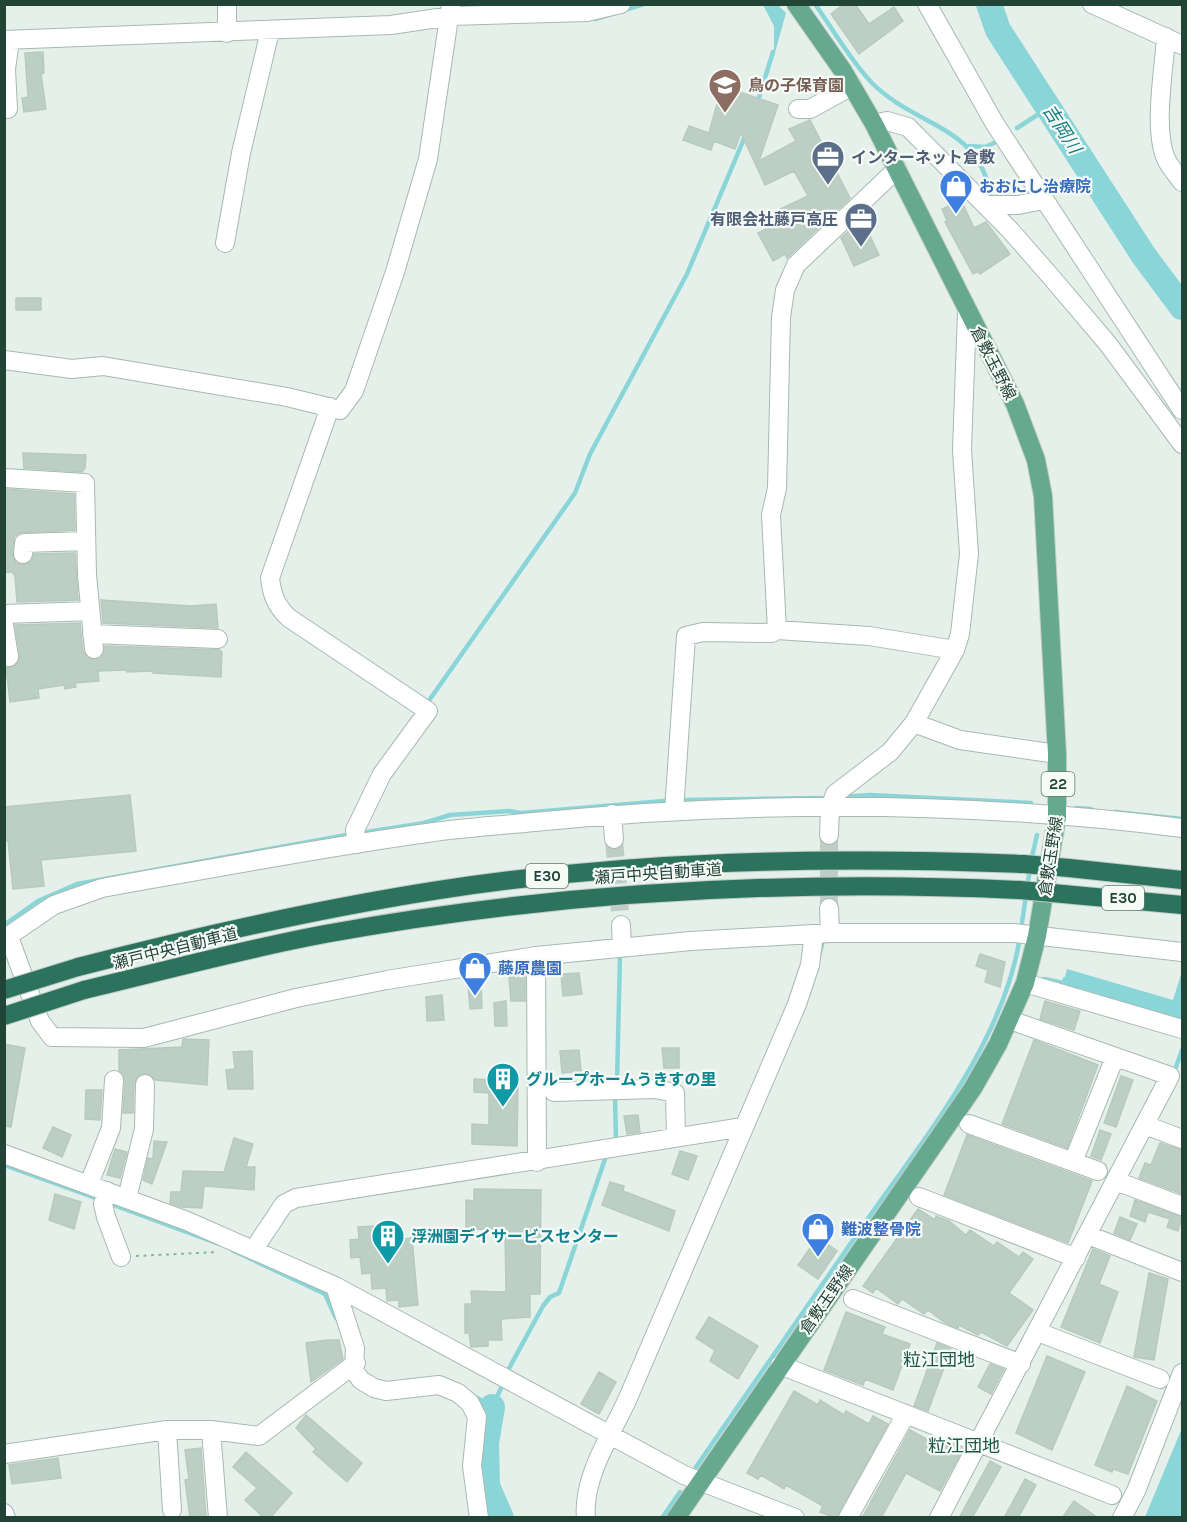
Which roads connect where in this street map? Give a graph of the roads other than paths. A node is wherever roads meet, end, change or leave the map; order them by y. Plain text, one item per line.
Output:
1 (227, 4) edge
2 (621, 4) edge
3 (796, 4) edge
4 (927, 4) edge
5 (1092, 4) edge
6 (451, 10) edge
7 (270, 31) junction
8 (227, 33) junction
9 (7, 40) edge
10 (1174, 41) edge
11 (852, 86) junction
12 (8, 109) dead end
13 (798, 109) dead end
14 (874, 124) junction
15 (897, 169) junction
16 (1182, 182) edge
17 (1044, 200) junction
18 (992, 208) junction
19 (225, 243) dead end
20 (967, 311) junction
21 (4, 360) edge
22 (330, 407) junction
23 (1182, 410) edge
24 (1182, 444) edge
25 (4, 478) edge
26 (86, 541) junction
27 (23, 554) dead end
28 (90, 611) junction
29 (4, 614) edge
30 (777, 630) junction
31 (218, 639) dead end
32 (955, 650) junction
33 (914, 723) junction
34 (1057, 754) junction
35 (830, 808) junction
36 (674, 811) junction
37 (612, 814) junction
38 (1057, 817) junction
39 (1182, 828) edge
40 (829, 835) tunnel mouth
41 (356, 837) junction
42 (614, 839) tunnel mouth
43 (1182, 880) edge
44 (1182, 905) edge
45 (829, 909) tunnel mouth
46 (621, 925) tunnel mouth
47 (822, 934) junction
48 (1026, 934) junction
49 (7, 938) edge
50 (622, 948) junction
51 (1182, 952) edge
52 (536, 956) junction
53 (1024, 983) junction
54 (4, 990) edge
55 (4, 1016) edge
56 (1010, 1020) junction
57 (1182, 1029) edge
58 (1115, 1057) junction
59 (114, 1080) dead end
60 (145, 1084) dead end
61 (554, 1092) dead end
62 (969, 1124) dead end
63 (1145, 1125) junction
64 (743, 1127) junction
65 (676, 1137) junction
66 (1182, 1139) edge
67 (4, 1154) edge
68 (537, 1162) junction
69 (1073, 1162) junction
70 (1098, 1171) dead end
71 (1116, 1180) junction
72 (89, 1184) junction
73 (919, 1197) dead end
74 (105, 1198) junction
75 (127, 1198) junction
76 (1182, 1206) edge
77 (1088, 1235) junction
78 (254, 1249) junction
79 (122, 1257) road end
80 (1076, 1258) junction
81 (1182, 1272) edge
82 (335, 1286) junction
83 (853, 1299) dead end
84 (1038, 1332) junction
85 (356, 1363) junction
86 (1021, 1364) junction
87 (780, 1365) junction
88 (1182, 1373) edge
89 (1160, 1379) dead end
90 (906, 1414) junction
91 (167, 1430) junction
92 (211, 1430) junction
93 (611, 1437) junction
94 (981, 1443) junction
95 (4, 1454) edge
96 (701, 1481) junction
97 (1112, 1495) dead end
98 (172, 1510) dead end
99 (4, 1513) edge
100 (6, 1518) edge
101 (218, 1518) edge
102 (479, 1518) edge
103 (586, 1518) edge
104 (676, 1518) edge
105 (795, 1518) edge
106 (848, 1518) edge
107 (939, 1518) edge
108 (1122, 1518) edge

1 - 8 street
2 - 6 street
3 - 11 main road, 倉敷玉野線 / 22
4 - 17 street
5 - 10 street
6 - 7 street
6 - 22 street
7 - 8 street
7 - 19 street
8 - 9 street
9 - 12 street
10 - 16 street
11 - 13 street
11 - 14 main road, 倉敷玉野線 / 22
14 - 15 main road, 倉敷玉野線 / 22
14 - 18 street
15 - 20 main road, 倉敷玉野線 / 22
15 - 30 street
17 - 18 street
17 - 23 street
18 - 24 street
20 - 32 street
20 - 34 main road, 倉敷玉野線 / 22
21 - 22 street
22 - 41 street
25 - 26 street
26 - 27 street
26 - 28 street
28 - 29 street
28 - 31 street
30 - 32 street
30 - 36 street
32 - 33 street
33 - 34 street
33 - 35 street
34 - 38 main road, 倉敷玉野線 / 22
35 - 36 street
35 - 38 street
35 - 40 street
36 - 37 street
37 - 41 street
37 - 42 street
38 - 39 street
38 - 48 main road, 倉敷玉野線 / 22
41 - 49 street
43 - 54 highway, 瀬戸中央自動車道 / E30, bridge
44 - 55 highway, 瀬戸中央自動車道 / E30, bridge
45 - 47 street
46 - 50 street
47 - 48 street
47 - 50 street
47 - 64 street
48 - 51 street
48 - 53 main road, 倉敷玉野線 / 22
49 - 52 street
50 - 52 street
52 - 68 street
53 - 56 main road, 倉敷玉野線 / 22
53 - 57 street
56 - 58 street
56 - 87 main road, 倉敷玉野線 / 22
58 - 63 street
58 - 69 street
59 - 72 street
60 - 75 street
61 - 65 street
62 - 69 street
63 - 66 street
63 - 71 street
64 - 65 street
64 - 93 street
65 - 68 street
67 - 72 street
68 - 78 street
69 - 70 street
71 - 76 street
71 - 77 street
72 - 74 street
73 - 80 street
74 - 75 street
74 - 79 street
75 - 78 street
77 - 80 street
77 - 81 street
78 - 82 street
80 - 84 street
82 - 85 street
82 - 93 street
83 - 86 street
84 - 86 street
84 - 89 street
85 - 92 street
85 - 102 street
86 - 94 street
87 - 90 street
87 - 96 main road, 倉敷玉野線 / 22
88 - 108 street
90 - 94 street
90 - 106 street
91 - 92 street
91 - 95 street
91 - 98 street
92 - 101 street
93 - 96 street
93 - 103 street
94 - 97 street
94 - 107 street
96 - 104 main road, 倉敷玉野線 / 22
96 - 105 street
99 - 100 street

